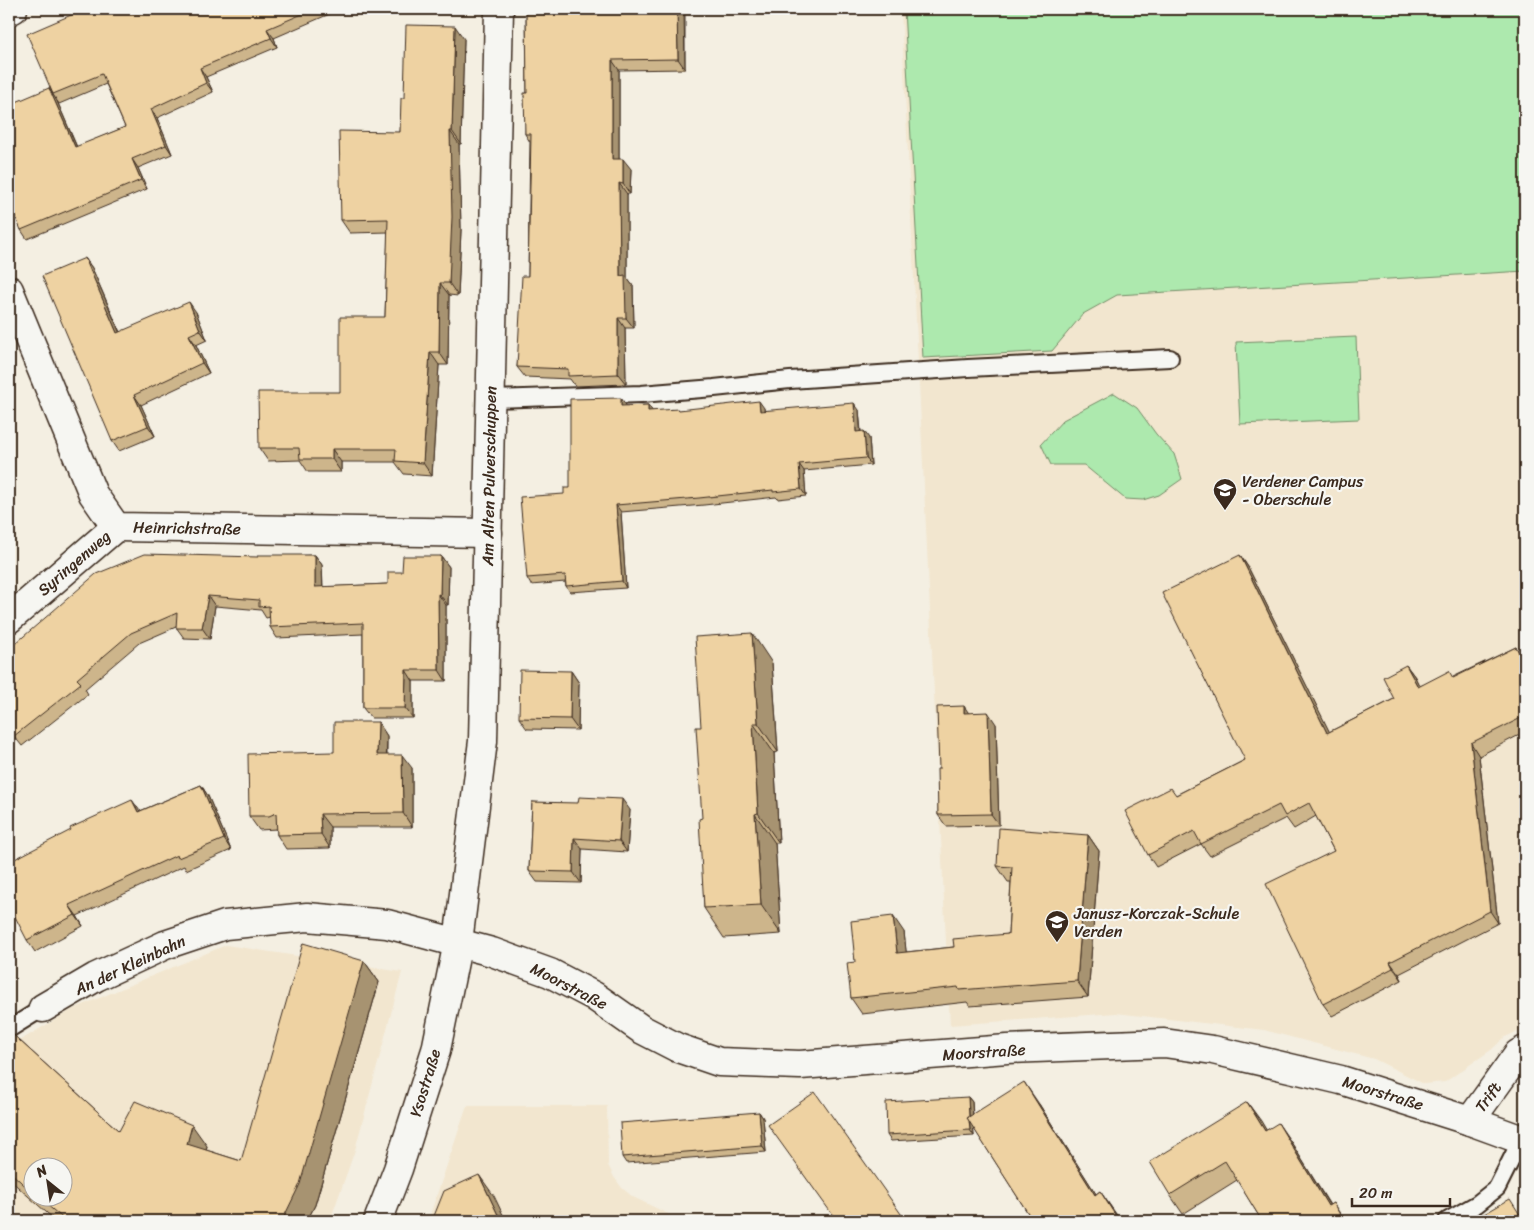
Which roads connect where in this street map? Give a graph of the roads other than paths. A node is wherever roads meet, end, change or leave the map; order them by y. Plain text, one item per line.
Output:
1 (13, 9) edge
2 (499, 9) edge
3 (9, 11) edge
4 (9, 290) edge
5 (1170, 358) dead end
6 (491, 399) junction
7 (116, 527) junction
8 (488, 533) junction
9 (9, 620) edge
10 (458, 942) junction
11 (43, 1008) joint
12 (9, 1029) edge
13 (1525, 1050) edge
14 (1470, 1121) junction
15 (1523, 1140) edge
16 (378, 1221) edge
17 (1447, 1221) edge

1 - 3 street
2 - 6 street, Am Alten Pulverschuppen
4 - 7 street, Heinrichstraße
5 - 6 lane
6 - 8 street, Am Alten Pulverschuppen
7 - 8 street, Heinrichstraße
7 - 9 street, Syringenweg
8 - 10 street, Am Alten Pulverschuppen
10 - 11 street, An der Kleinbahn
10 - 14 street, Moorstraße
10 - 16 street, Ysostraße
11 - 12 lane
13 - 14 street, Trift
14 - 15 street, Moorstraße
15 - 17 lane

